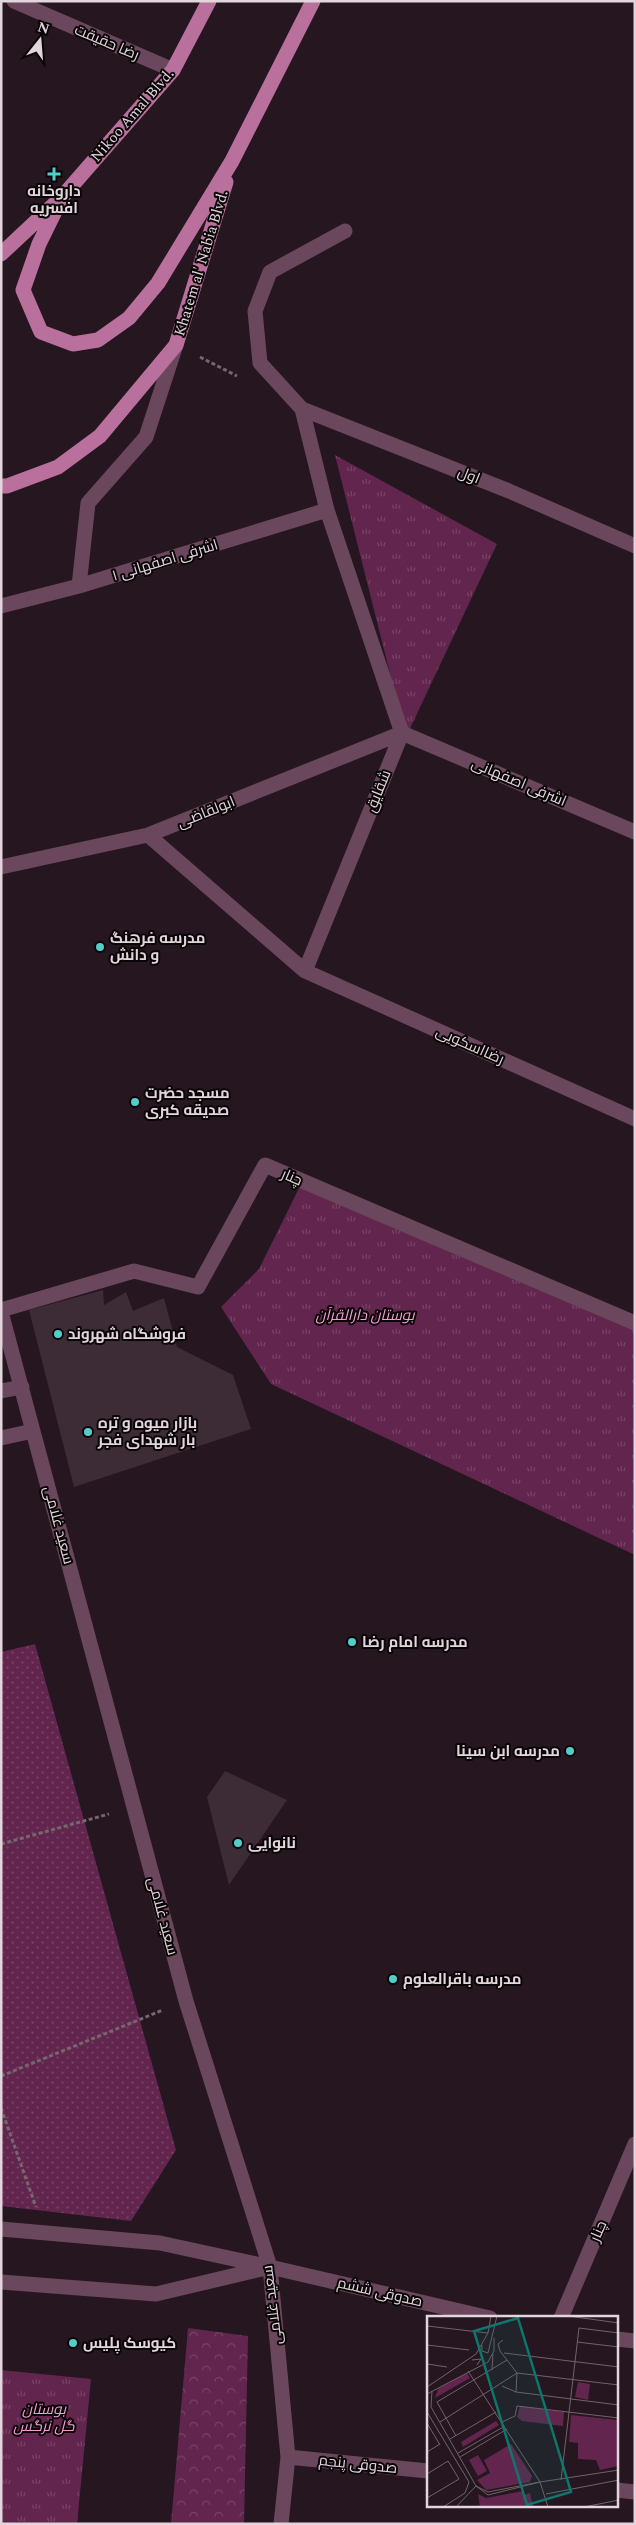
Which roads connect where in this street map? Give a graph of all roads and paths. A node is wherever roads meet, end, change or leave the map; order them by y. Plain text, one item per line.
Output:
1 (14, 1) edge
2 (209, 1) edge
3 (313, 1) edge
4 (173, 70) junction
5 (232, 161) junction
6 (62, 197) junction
7 (345, 231) dead end
8 (1, 254) edge
9 (176, 345) junction
10 (302, 409) junction
11 (1, 486) edge
12 (327, 510) junction
13 (635, 546) edge
14 (79, 586) junction
15 (1, 606) edge
16 (402, 732) junction
17 (635, 832) edge
18 (148, 835) junction
19 (1, 867) edge
20 (305, 972) junction
21 (635, 1119) edge
22 (1, 1311) edge
23 (635, 1323) edge
24 (22, 1387) junction
25 (1, 1392) edge
26 (33, 1430) junction
27 (1, 1438) edge
28 (134, 1806) junction
29 (1, 1844) edge
30 (186, 2000) junction
31 (1, 2076) edge
32 (1, 2108) edge
33 (635, 2144) edge
34 (40, 2216) dead end
35 (1, 2229) edge
36 (270, 2267) junction
37 (1, 2282) edge
38 (481, 2316) edge
39 (562, 2316) edge
40 (618, 2339) edge
41 (635, 2341) edge
42 (288, 2457) junction
43 (427, 2471) edge
44 (618, 2490) edge
45 (635, 2492) edge
46 (281, 2524) edge

1 - 4 street, رضا حقیقت
2 - 4 main road, Nikoo Amal Blvd.
3 - 5 main road
4 - 6 main road, Nikoo Amal Blvd.
5 - 6 main road
5 - 9 main road, Khatem al' Nabia Blvd.
6 - 8 main road
7 - 10 street
9 - 11 main road, Khatem al' Nabia Blvd.
9 - 14 street
10 - 12 street
10 - 13 street, اول
12 - 14 street, اشرفی اصفهانی ۱
12 - 16 street
14 - 15 street, اشرفی اصفهانی ۱
16 - 17 street, اشرفی اصفهانی
16 - 18 street, ابولقاضی
16 - 20 street, شقایق
18 - 19 street, ابولقاضی
18 - 20 street
20 - 21 street, رضااسکویی
22 - 23 street, چنار
22 - 24 street, سعید غلامی
24 - 25 street
24 - 26 street, سعید غلامی
26 - 27 street
26 - 28 street, سعید غلامی
28 - 29 path
28 - 30 street, سعید غلامی
30 - 31 path
30 - 36 street, سعید غلامی
32 - 34 path
33 - 39 street, چنار
35 - 36 street, صدوقی ششم
36 - 37 street
36 - 38 street, صدوقی ششم
36 - 42 street, سعید غلامی
40 - 41 street
42 - 43 street, صدوقی پنجم
42 - 46 street, سعید غلامی
44 - 45 street

